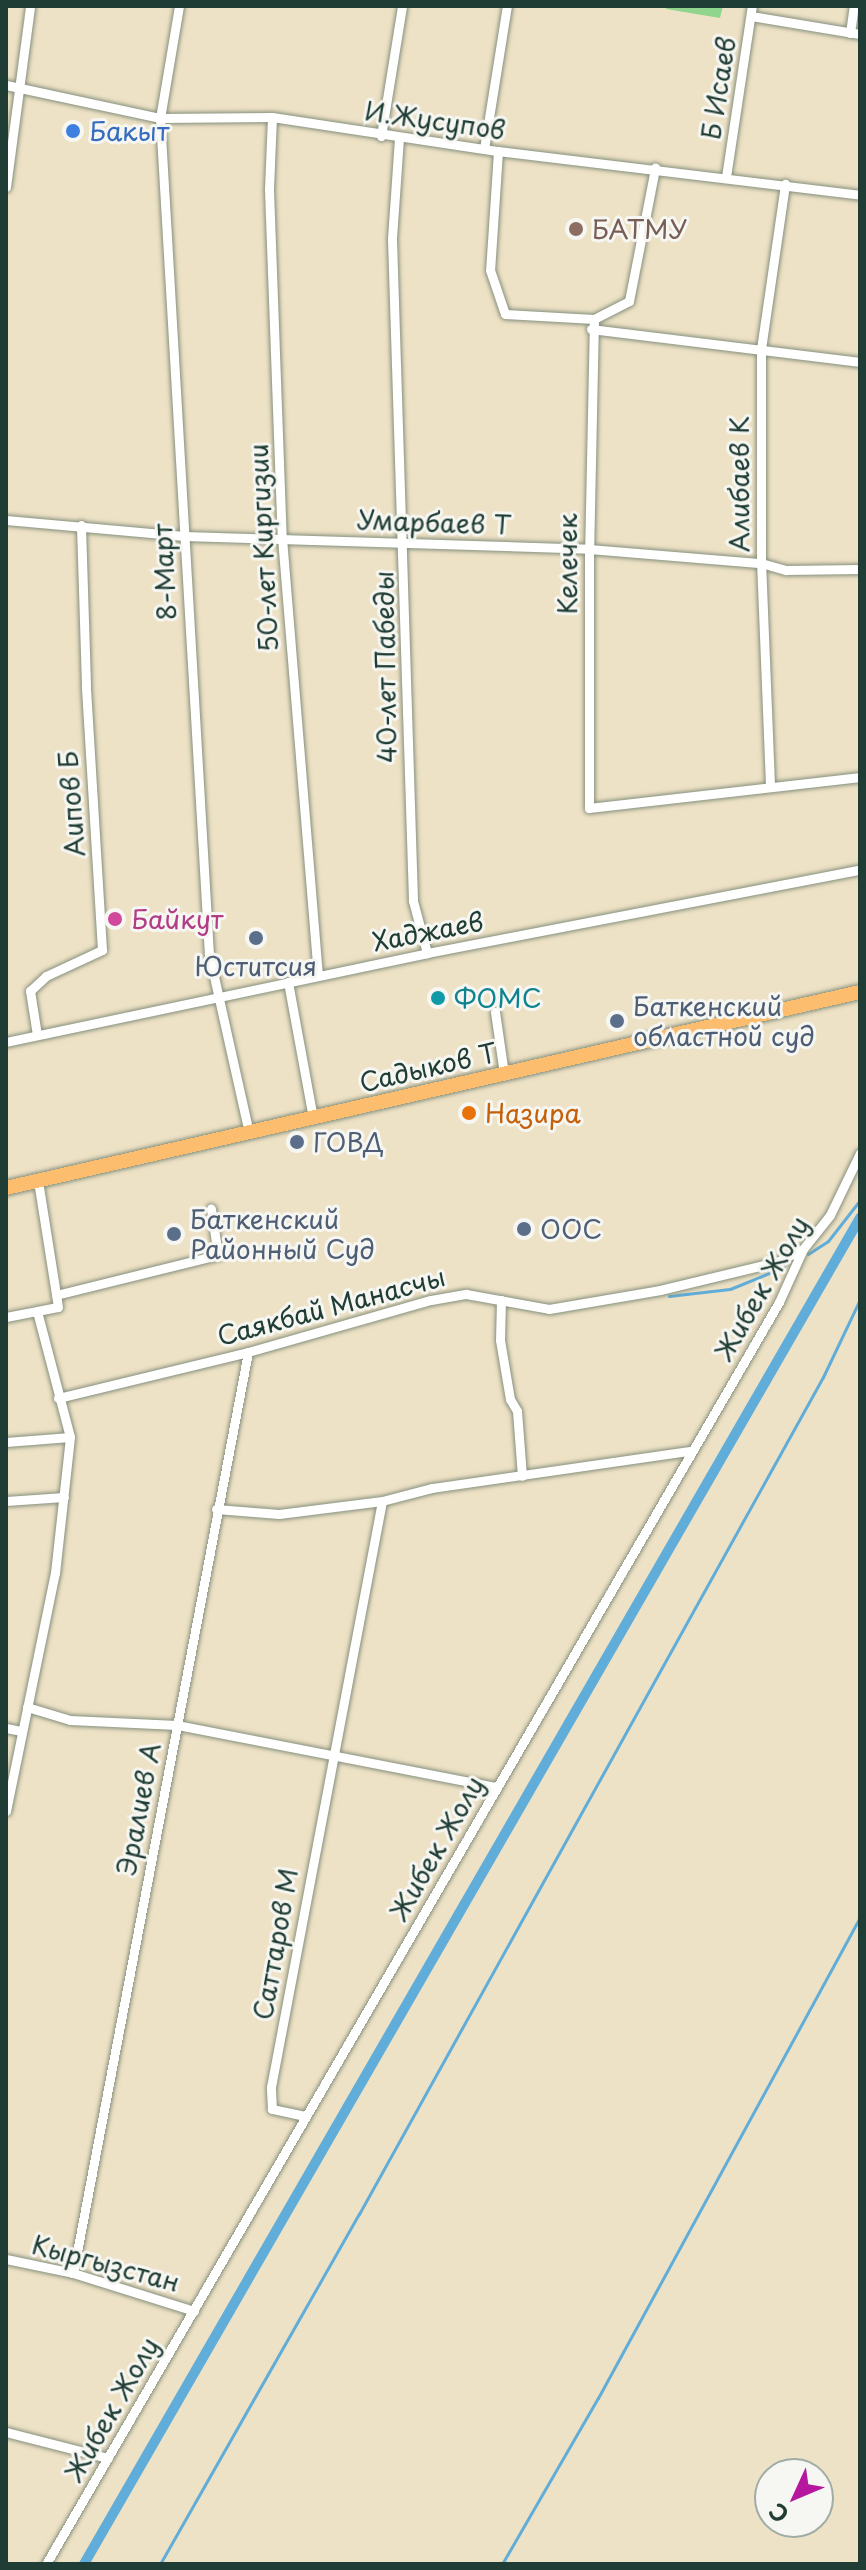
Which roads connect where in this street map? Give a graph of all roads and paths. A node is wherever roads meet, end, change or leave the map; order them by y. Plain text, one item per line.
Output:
1 (30, 6) edge
2 (179, 6) edge
3 (402, 6) edge
4 (507, 6) edge
5 (854, 6) edge
6 (751, 11) edge
7 (855, 33) edge
8 (6, 85) edge
9 (18, 87) junction
10 (272, 117) junction
11 (160, 118) junction
12 (381, 136) junction
13 (399, 138) junction
14 (484, 149) junction
15 (498, 151) junction
16 (655, 168) junction
17 (726, 177) junction
18 (785, 184) junction
19 (6, 187) edge
20 (860, 195) edge
21 (593, 324) junction
22 (761, 349) junction
23 (860, 362) edge
24 (6, 520) edge
25 (81, 525) junction
26 (184, 536) junction
27 (282, 538) junction
28 (404, 543) junction
29 (589, 549) junction
30 (761, 563) junction
31 (860, 569) edge
32 (860, 777) edge
33 (770, 785) junction
34 (860, 870) edge
35 (427, 953) junction
36 (318, 976) junction
37 (288, 982) junction
38 (860, 992) edge
39 (218, 997) junction
40 (495, 1012) dead end
41 (37, 1035) junction
42 (6, 1042) edge
43 (504, 1074) junction
44 (313, 1118) junction
45 (249, 1133) junction
46 (860, 1153) edge
47 (38, 1181) junction
48 (6, 1188) edge
49 (211, 1209) dead end
50 (803, 1249) junction
51 (56, 1295) junction
52 (501, 1300) junction
53 (37, 1311) junction
54 (6, 1317) edge
55 (248, 1352) junction
56 (58, 1398) junction
57 (70, 1437) junction
58 (6, 1442) edge
59 (690, 1451) junction
60 (522, 1476) junction
61 (64, 1497) junction
62 (6, 1501) edge
63 (382, 1501) junction
64 (216, 1509) junction
65 (27, 1707) junction
66 (177, 1725) junction
67 (6, 1728) edge
68 (22, 1731) junction
69 (333, 1754) junction
70 (497, 1787) junction
71 (6, 1811) edge
72 (305, 2116) junction
73 (6, 2259) edge
74 (73, 2273) junction
75 (194, 2311) junction
76 (6, 2432) edge
77 (108, 2458) junction
78 (46, 2564) edge

1 - 9 street
2 - 11 street, 8-Март
3 - 12 street
4 - 14 street
5 - 7 street
6 - 7 street
6 - 17 street, Б Исаев
8 - 9 street, И.Жусупов
9 - 11 street, И.Жусупов
9 - 19 street
10 - 11 street, И.Жусупов
10 - 12 street, И.Жусупов
10 - 27 street, 50-лет Киргизии
11 - 26 street, 8-Март
12 - 13 street, И.Жусупов
13 - 14 street, И.Жусупов
13 - 28 street, 40-лет Пабеды
14 - 15 street, И.Жусупов
15 - 16 street, И.Жусупов
15 - 21 street
16 - 17 street, И.Жусупов
16 - 21 street
17 - 18 street, И.Жусупов
18 - 20 street, И.Жусупов
18 - 22 street, Алибаев К
21 - 22 street
21 - 29 street, Келечек
22 - 23 street
22 - 30 street, Алибаев К
24 - 25 street, Умарбаев Т
25 - 26 street, Умарбаев Т
25 - 41 street, Аипов Б
26 - 27 street, Умарбаев Т
26 - 39 street, 8-Март
27 - 28 street, Умарбаев Т
27 - 36 street, 50-лет Киргизии
28 - 29 street, Умарбаев Т
28 - 35 street, 40-лет Пабеды
29 - 30 street, Умарбаев Т
29 - 33 street, Келечек
30 - 31 street, Умарбаев Т
30 - 33 street, Алибаев К
32 - 33 street
34 - 35 street, Хаджаев
35 - 36 street, Хаджаев
36 - 37 street, Хаджаев
37 - 39 street, Хаджаев
37 - 44 street
38 - 43 highway, Садыков Т
39 - 41 street, Хаджаев
39 - 45 street, 8-Март
40 - 43 street
41 - 42 street, Хаджаев
43 - 44 highway, Садыков Т
44 - 45 highway, Садыков Т
45 - 47 highway, Садыков Т
46 - 50 street, Жибек Жолу
47 - 48 highway, Садыков Т
47 - 51 street
49 - 51 street
50 - 52 street, Саякбай Манасчы
50 - 59 street, Жибек Жолу
51 - 53 street
52 - 55 street, Саякбай Манасчы
52 - 60 street
53 - 54 street
53 - 56 street
55 - 56 street, Саякбай Манасчы
55 - 64 street, Эралиев А
56 - 57 street
57 - 58 street
57 - 61 street
59 - 60 street
59 - 70 street, Жибек Жолу
60 - 63 street
61 - 62 street
61 - 65 street
63 - 64 street
63 - 69 street, Саттаров М
64 - 66 street, Эралиев А
65 - 66 street
65 - 68 street
66 - 69 street
66 - 74 street, Эралиев А
67 - 68 street
68 - 71 street
69 - 70 street
69 - 72 street, Саттаров М
70 - 72 street, Жибек Жолу
72 - 75 street, Жибек Жолу
73 - 74 street, Кыргызстан
74 - 75 street, Кыргызстан
75 - 77 street, Жибек Жолу
76 - 77 street
77 - 78 street, Жибек Жолу

